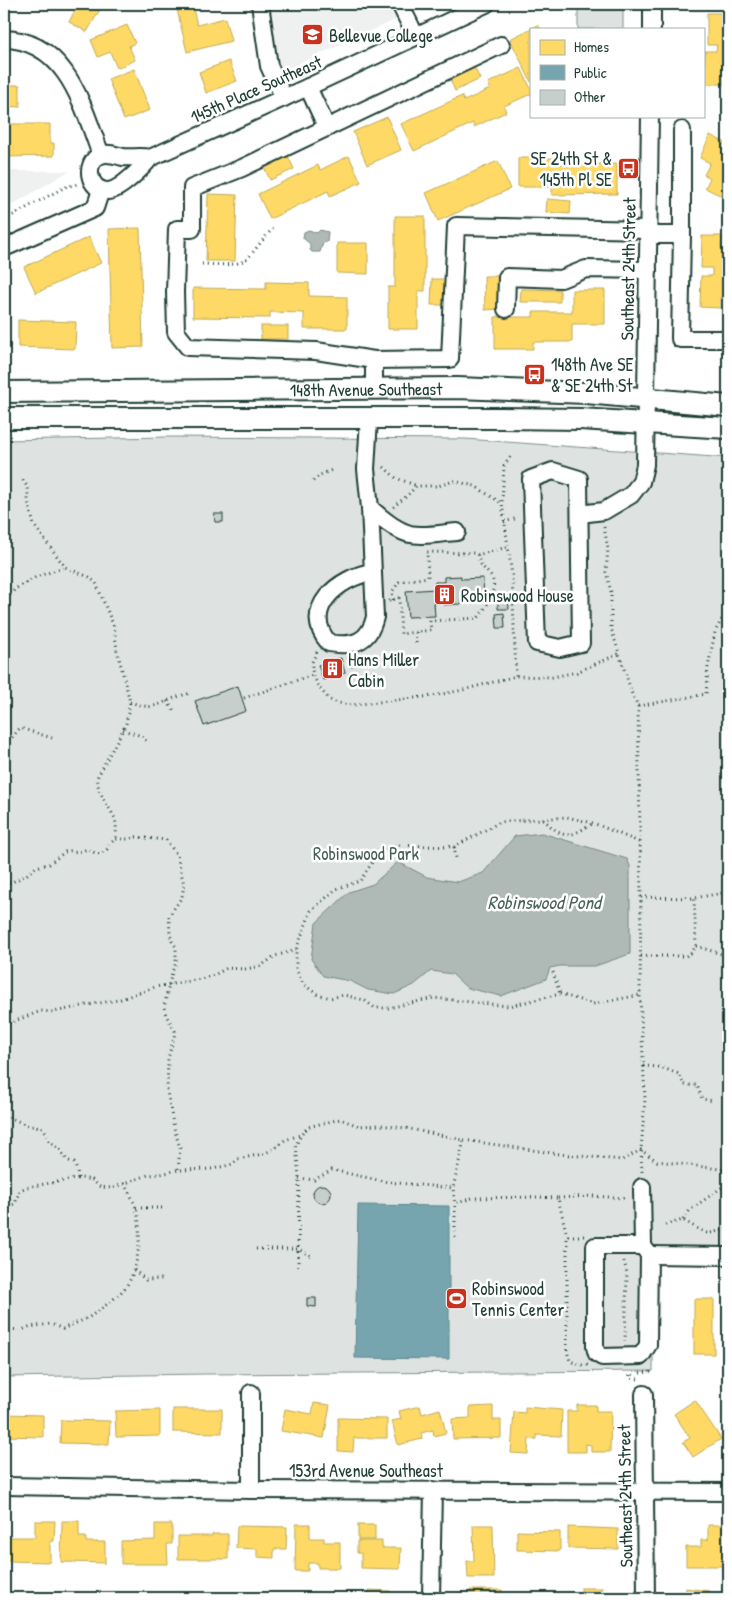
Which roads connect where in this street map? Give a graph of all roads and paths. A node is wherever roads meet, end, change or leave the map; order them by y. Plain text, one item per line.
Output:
1 (260, 4) edge
2 (400, 4) edge
3 (652, 4) edge
4 (478, 5) edge
5 (652, 28) edge
6 (416, 37) junction
7 (4, 39) edge
8 (501, 45) dead end
9 (308, 87) junction
10 (284, 98) junction
11 (650, 118) edge
12 (327, 128) junction
13 (682, 130) dead end
14 (101, 155) junction
15 (150, 158) junction
16 (96, 185) junction
17 (4, 220) edge
18 (273, 229) dead end
19 (648, 232) junction
20 (682, 235) junction
21 (4, 248) edge
22 (202, 264) dead end
23 (648, 270) junction
24 (506, 309) dead end
25 (728, 339) edge
26 (4, 343) edge
27 (12, 344) dead end
28 (374, 360) junction
29 (374, 389) junction
30 (4, 392) edge
31 (645, 397) junction
32 (728, 406) edge
33 (4, 418) edge
34 (369, 419) junction
35 (645, 423) junction
36 (728, 428) edge
37 (510, 457) dead end
38 (384, 467) dead end
39 (332, 470) dead end
40 (23, 480) dead end
41 (313, 481) dead end
42 (416, 486) junction
43 (502, 503) junction
44 (375, 513) junction
45 (580, 514) junction
46 (512, 520) dead end
47 (504, 522) junction
48 (604, 526) dead end
49 (457, 532) dead end
50 (507, 546) junction
51 (478, 555) junction
52 (65, 567) junction
53 (372, 572) junction
54 (4, 603) edge
55 (728, 608) edge
56 (416, 632) junction
57 (329, 642) junction
58 (416, 647) dead end
59 (618, 654) junction
60 (313, 675) junction
61 (516, 676) junction
62 (192, 693) dead end
63 (244, 698) dead end
64 (167, 701) junction
65 (130, 702) junction
66 (638, 706) junction
67 (175, 712) dead end
68 (123, 730) junction
69 (4, 737) edge
70 (52, 738) dead end
71 (147, 742) dead end
72 (543, 819) junction
73 (593, 824) junction
74 (116, 839) junction
75 (639, 842) junction
76 (454, 847) junction
77 (456, 858) dead end
78 (4, 882) edge
79 (728, 892) edge
80 (641, 897) junction
81 (694, 898) junction
82 (696, 946) junction
83 (296, 950) junction
84 (641, 956) junction
85 (728, 956) edge
86 (553, 972) dead end
87 (170, 986) junction
88 (560, 994) junction
89 (640, 995) junction
90 (4, 1025) edge
91 (643, 1066) junction
92 (714, 1101) dead end
93 (4, 1115) edge
94 (301, 1135) junction
95 (464, 1140) junction
96 (641, 1150) junction
97 (178, 1170) junction
98 (728, 1170) edge
99 (78, 1178) junction
100 (299, 1178) junction
101 (124, 1183) junction
102 (728, 1184) edge
103 (642, 1187) joint
104 (453, 1188) junction
105 (558, 1198) junction
106 (625, 1198) dead end
107 (455, 1204) junction
108 (136, 1208) junction
109 (162, 1208) dead end
110 (4, 1209) edge
111 (683, 1220) junction
112 (665, 1225) dead end
113 (728, 1228) edge
114 (567, 1236) dead end
115 (455, 1237) dead end
116 (256, 1249) dead end
117 (298, 1249) junction
118 (646, 1251) junction
119 (624, 1256) dead end
120 (728, 1256) edge
121 (313, 1257) dead end
122 (298, 1267) dead end
123 (134, 1270) junction
124 (162, 1279) dead end
125 (4, 1329) edge
126 (625, 1344) dead end
127 (251, 1393) dead end
128 (644, 1394) dead end
129 (4, 1486) edge
130 (251, 1490) junction
131 (433, 1490) junction
132 (646, 1491) junction
133 (728, 1492) edge
134 (431, 1598) edge
135 (646, 1598) edge

1 - 10 street
2 - 6 street
3 - 5 street
4 - 6 street, 145th Place Southeast
6 - 9 street, 145th Place Southeast
7 - 14 street
8 - 12 street
9 - 10 street, 145th Place Southeast
9 - 12 street
10 - 15 street, 145th Place Southeast
11 - 19 street, Southeast 24th Street
12 - 28 street
13 - 20 street
14 - 15 street
14 - 16 street
15 - 16 street
16 - 17 path
16 - 21 street
18 - 22 path
19 - 20 street
19 - 23 street, Southeast 24th Street
19 - 28 street
20 - 25 street
23 - 24 street
23 - 31 street, Southeast 24th Street
26 - 27 path
28 - 29 street
29 - 30 main road, 148th Avenue Southeast
29 - 31 main road, 148th Avenue Southeast
31 - 32 main road, 148th Avenue Southeast
31 - 35 street, Southeast 24th Street
33 - 34 main road, 148th Avenue Southeast
34 - 35 main road, 148th Avenue Southeast
34 - 44 street
35 - 36 main road, 148th Avenue Southeast
35 - 45 street, Southeast 24th Street
37 - 43 path
38 - 42 path
39 - 41 path
40 - 52 path
42 - 43 path
42 - 44 path
43 - 47 path
44 - 49 street
44 - 53 street
45 - 45 street
46 - 47 path
47 - 50 path
48 - 59 path
50 - 51 path
50 - 61 path
51 - 56 path
51 - 56 path
52 - 54 path
52 - 65 path
53 - 57 street
53 - 57 street
55 - 66 path
56 - 58 path
57 - 60 path
59 - 61 path
59 - 66 path
60 - 61 path
60 - 63 path
62 - 64 path
64 - 65 path
64 - 67 path
65 - 68 path
66 - 75 path
68 - 71 path
68 - 74 path
69 - 70 path
72 - 73 path
72 - 73 path
72 - 76 path
73 - 75 path
74 - 78 path
74 - 87 path
75 - 80 path
76 - 77 path
76 - 83 path
79 - 81 path
80 - 81 path
80 - 84 path
81 - 82 path
82 - 84 path
82 - 85 path
83 - 87 path
83 - 88 path
84 - 89 path
86 - 88 path
87 - 90 path
87 - 97 path
88 - 89 path
89 - 91 path
91 - 92 path
91 - 96 path
93 - 99 path
94 - 95 path
94 - 97 path
94 - 100 path
95 - 96 path
95 - 104 path
96 - 98 path
96 - 103 path
97 - 101 path
99 - 101 path
99 - 110 path
100 - 104 path
100 - 117 path
101 - 108 path
102 - 111 path
103 - 118 street
104 - 107 path
105 - 106 path
105 - 107 path
105 - 114 path
107 - 115 path
108 - 109 path
108 - 123 path
111 - 112 path
111 - 113 path
116 - 117 path
117 - 121 path
117 - 122 path
118 - 118 street
118 - 120 street
119 - 126 path
123 - 124 path
123 - 125 path
127 - 130 street
128 - 132 street, Southeast 24th Street
129 - 130 street, 153rd Avenue Southeast
130 - 131 street, 153rd Avenue Southeast
131 - 132 street, 153rd Avenue Southeast
131 - 134 street
132 - 133 street, 153rd Avenue Southeast
132 - 135 street, Southeast 24th Street

